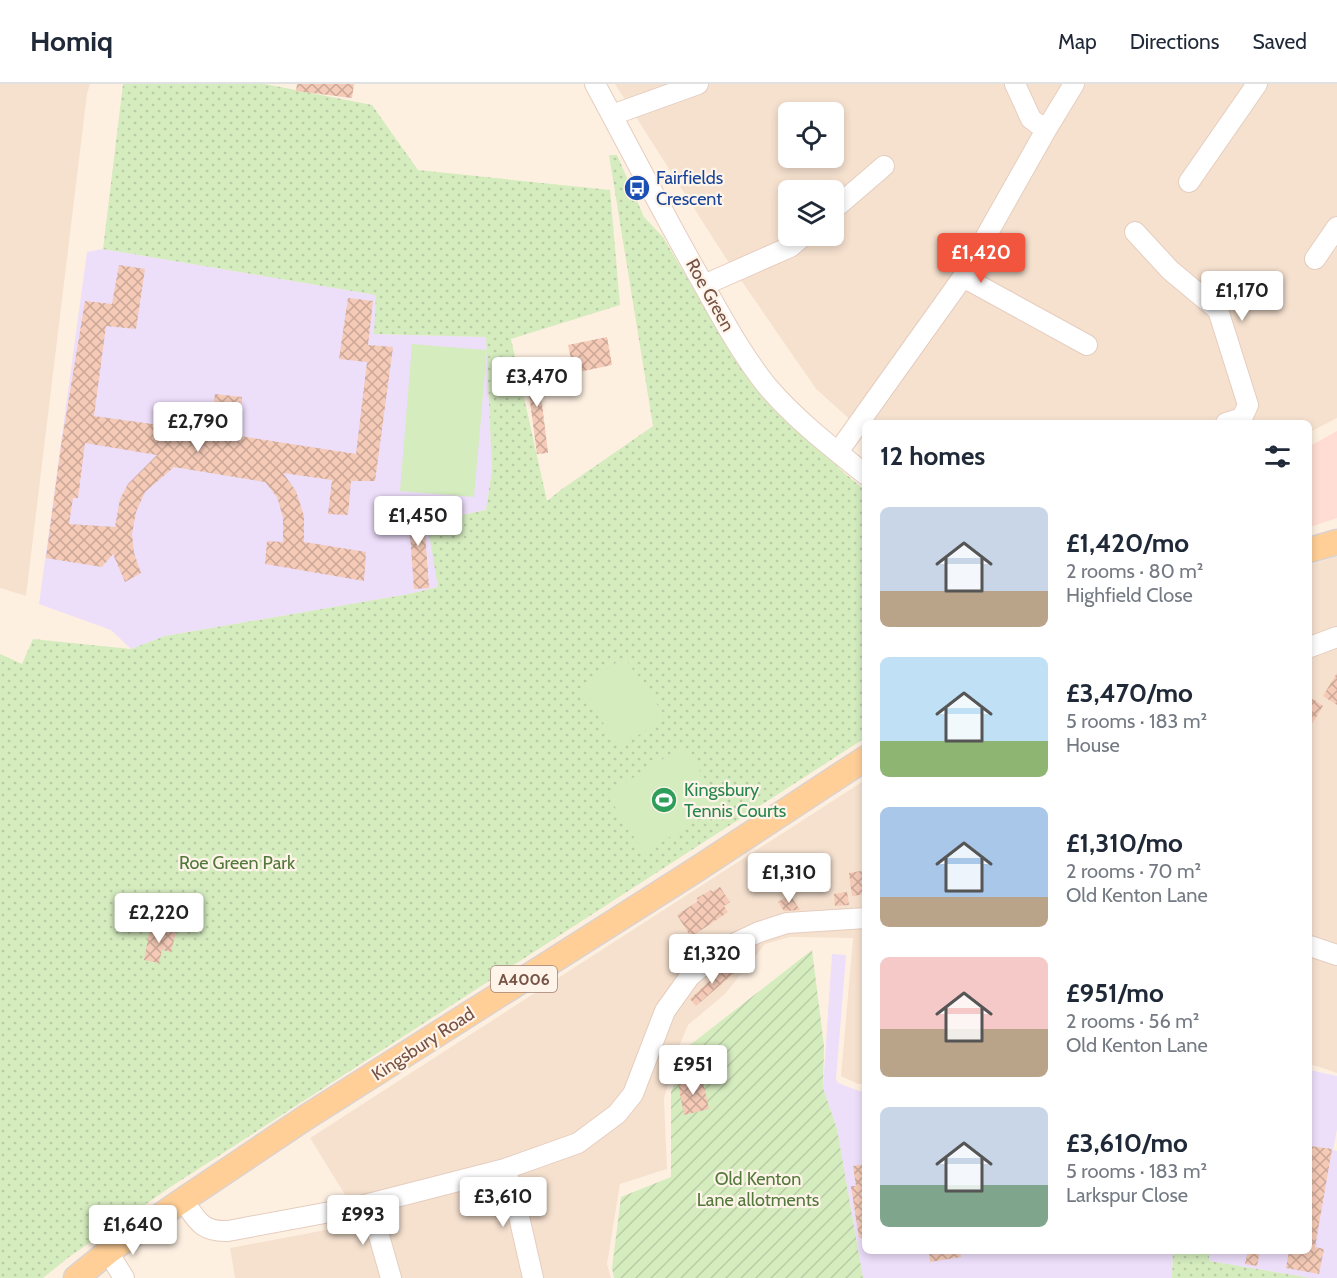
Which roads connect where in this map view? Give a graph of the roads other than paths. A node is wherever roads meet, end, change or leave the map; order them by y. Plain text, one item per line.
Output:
1 (595, 84) edge
2 (698, 84) edge
3 (1015, 84) edge
4 (1074, 84) edge
5 (1257, 84) edge
6 (612, 115) junction
7 (1046, 130) junction
8 (884, 166) dead end
9 (1189, 182) dead end
10 (844, 200) edge
11 (1337, 227) edge
12 (1136, 232) dead end
13 (791, 246) edge
14 (1315, 259) dead end
15 (963, 277) junction
16 (704, 285) junction
17 (1087, 345) dead end
18 (1236, 420) edge
19 (838, 452) junction
20 (862, 472) edge
21 (1337, 542) edge
22 (1312, 549) edge
23 (1337, 637) edge
24 (1312, 646) edge
25 (862, 761) edge
26 (862, 918) edge
27 (1312, 947) edge
28 (1337, 955) edge
29 (505, 1168) junction
30 (183, 1200) junction
31 (370, 1204) junction
32 (108, 1252) junction
33 (76, 1278) edge
34 (124, 1278) edge
35 (391, 1278) edge
36 (533, 1278) edge

1 - 6 street, Roe Green
2 - 6 street
3 - 7 street
4 - 7 street
5 - 9 street
6 - 16 street, Roe Green
7 - 15 street
8 - 10 street
11 - 14 street
12 - 18 street
13 - 16 street
15 - 17 street
15 - 19 street
16 - 19 street, Roe Green
19 - 20 street, Roe Green
21 - 22 main road
23 - 24 street
25 - 30 main road, Kingsbury Road / A4006
26 - 29 street
27 - 28 street
29 - 31 street
29 - 36 street
30 - 31 street
30 - 32 main road, Kingsbury Road / A4006
31 - 35 street
32 - 33 main road, Kingsbury Road / A4006
32 - 34 street

